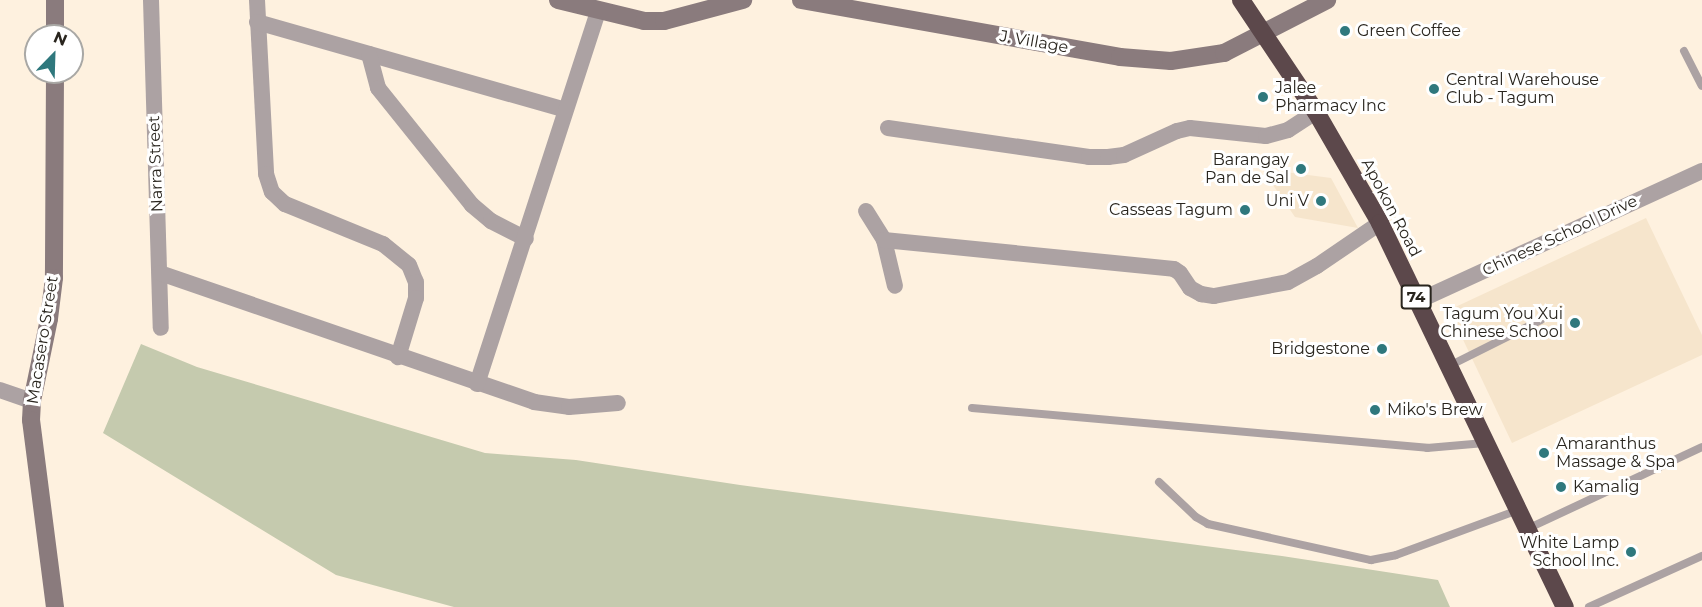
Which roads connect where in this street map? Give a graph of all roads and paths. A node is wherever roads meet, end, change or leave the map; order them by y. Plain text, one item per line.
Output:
1 (55, 0) edge
2 (151, 0) edge
3 (256, 0) edge
4 (558, 0) edge
5 (743, 0) edge
6 (801, 0) edge
7 (1241, 0) edge
8 (1327, 0) edge
9 (598, 12) junction
10 (257, 22) junction
11 (55, 24) edge
12 (1264, 34) junction
13 (1684, 51) dead end
14 (369, 54) junction
15 (55, 84) edge
16 (1702, 86) edge
17 (565, 110) junction
18 (1316, 111) junction
19 (888, 128) dead end
20 (1702, 171) edge
21 (866, 211) dead end
22 (1380, 223) junction
23 (526, 238) junction
24 (884, 240) junction
25 (160, 273) junction
26 (895, 286) dead end
27 (1418, 301) junction
28 (1541, 320) dead end
29 (161, 328) dead end
30 (398, 357) junction
31 (1449, 366) junction
32 (477, 384) junction
33 (0, 390) edge
34 (32, 401) junction
35 (618, 403) dead end
36 (972, 408) dead end
37 (1486, 443) junction
38 (1702, 447) edge
39 (1159, 482) dead end
40 (1518, 510) junction
41 (1527, 529) junction
42 (1702, 556) edge
43 (56, 607) edge
44 (1565, 607) edge
45 (1589, 607) edge

1 - 11 street
2 - 25 street, Narra Street
3 - 10 street
4 - 9 street
5 - 9 street
6 - 12 street, J. Village
7 - 12 highway, Apokon Road / 74
8 - 12 street, J. Village
9 - 17 street
10 - 14 street
10 - 30 street
12 - 18 highway, Apokon Road / 74
13 - 16 lane
14 - 17 street
14 - 23 street
15 - 34 street, Macasero Street
17 - 23 street
18 - 19 street
18 - 22 highway, Apokon Road / 74
20 - 27 street, Chinese School Drive
21 - 24 street
22 - 24 street
22 - 27 highway, Apokon Road / 74
23 - 32 street
24 - 26 street
25 - 29 street, Narra Street
25 - 30 street
27 - 31 highway, Apokon Road / 74
28 - 31 lane
30 - 32 street
31 - 37 highway, Apokon Road / 74
32 - 35 street
33 - 34 street
34 - 43 street, Macasero Street
36 - 37 lane
37 - 40 highway, Apokon Road / 74
38 - 41 lane
39 - 40 lane
40 - 41 highway, Apokon Road / 74
41 - 44 highway, Apokon Road / 74
42 - 45 lane

